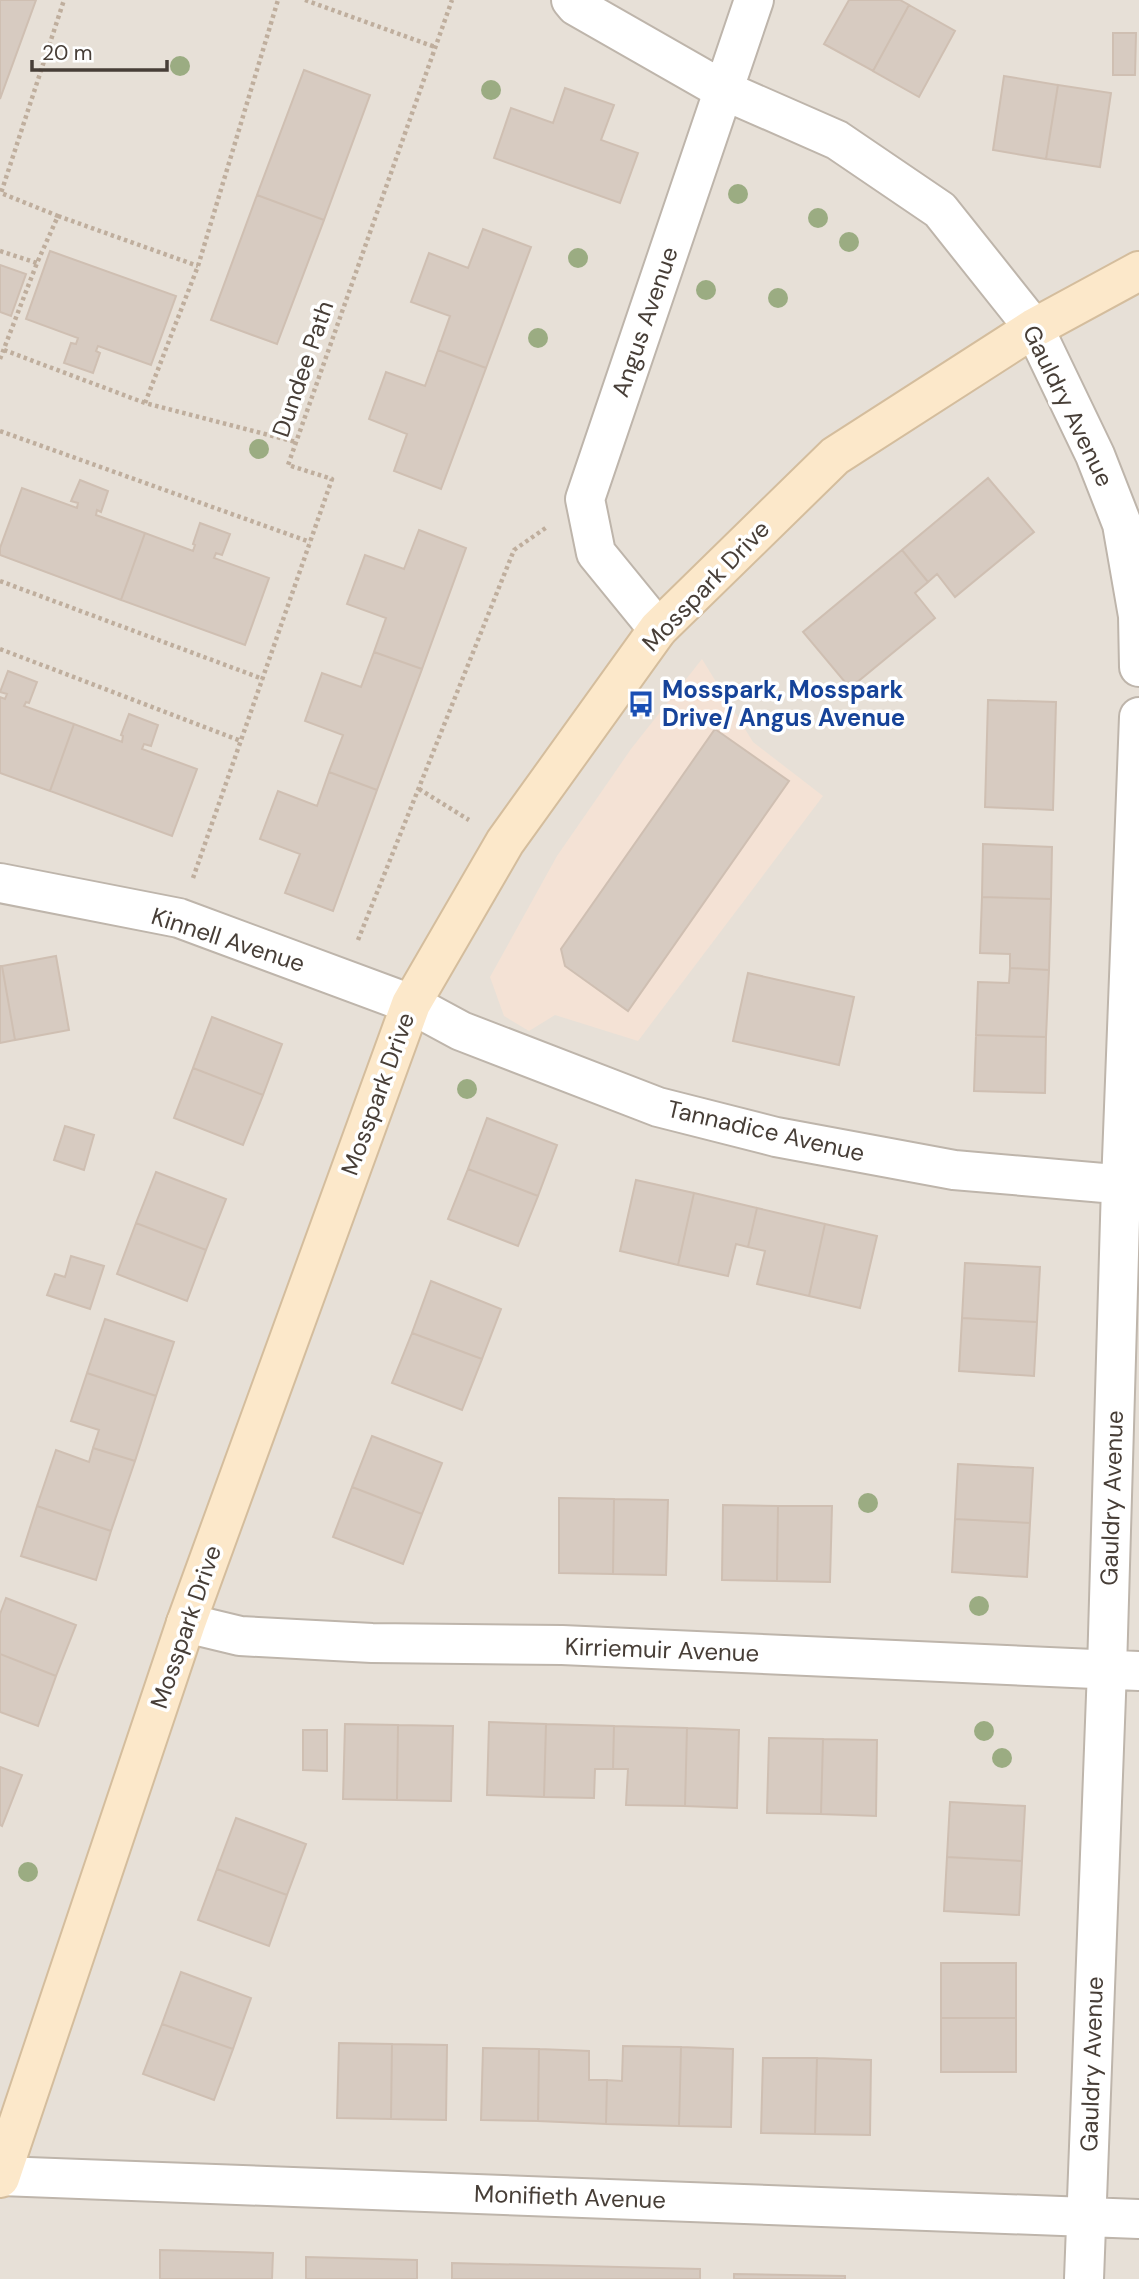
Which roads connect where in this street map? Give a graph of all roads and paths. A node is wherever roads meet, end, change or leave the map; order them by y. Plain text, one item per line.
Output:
1 (64, 0) edge
2 (278, 0) edge
3 (305, 0) edge
4 (452, 0) edge
5 (571, 0) edge
6 (754, 0) edge
7 (435, 47) junction
8 (723, 90) junction
9 (1, 195) edge
10 (58, 216) junction
11 (0, 251) edge
12 (37, 263) junction
13 (198, 266) junction
14 (1139, 271) edge
15 (1034, 328) junction
16 (5, 350) junction
17 (0, 359) edge
18 (145, 403) junction
19 (0, 431) edge
20 (296, 442) junction
21 (585, 499) junction
22 (310, 542) junction
23 (0, 581) edge
24 (658, 629) junction
25 (0, 649) edge
26 (1139, 667) edge
27 (263, 679) junction
28 (1139, 717) edge
29 (241, 741) junction
30 (419, 789) junction
31 (505, 842) junction
32 (0, 883) edge
33 (179, 918) junction
34 (342, 978) junction
35 (411, 1004) junction
36 (1130, 1185) edge
37 (186, 1623) junction
38 (1123, 1670) edge
39 (0, 2177) edge
40 (1086, 2218) junction
41 (1139, 2219) edge
42 (1084, 2279) edge

1 - 9 path
2 - 13 path
3 - 7 path
4 - 7 path, Dundee Path
5 - 8 street, Gauldry Avenue
6 - 8 street, Angus Avenue
7 - 20 path, Dundee Path
8 - 15 street, Gauldry Avenue
8 - 21 street, Angus Avenue
9 - 10 path
10 - 12 path
10 - 13 path
11 - 12 path
12 - 16 path
13 - 18 path
14 - 15 street, Mosspark Drive
15 - 24 street, Mosspark Drive
15 - 26 street, Gauldry Avenue
16 - 17 path
16 - 18 path
18 - 20 path
19 - 22 path
20 - 22 path, Dundee Path
21 - 24 street
21 - 30 path
22 - 27 path, Dundee Path
23 - 27 path
24 - 31 street, Mosspark Drive
25 - 29 path
27 - 29 path, Dundee Path
28 - 36 street, Gauldry Avenue
29 - 33 path, Dundee Path
30 - 31 path
30 - 34 path
31 - 35 street, Mosspark Drive
32 - 33 street, Kinnell Avenue
33 - 34 street, Kinnell Avenue
34 - 35 street, Kinnell Avenue
35 - 36 street, Tannadice Avenue
35 - 37 street, Mosspark Drive
36 - 38 street, Gauldry Avenue
37 - 38 street, Kirriemuir Avenue
37 - 39 street, Mosspark Drive
38 - 40 street, Gauldry Avenue
39 - 40 street, Monifieth Avenue
40 - 41 street, Monifieth Avenue
40 - 42 street, Gauldry Avenue

